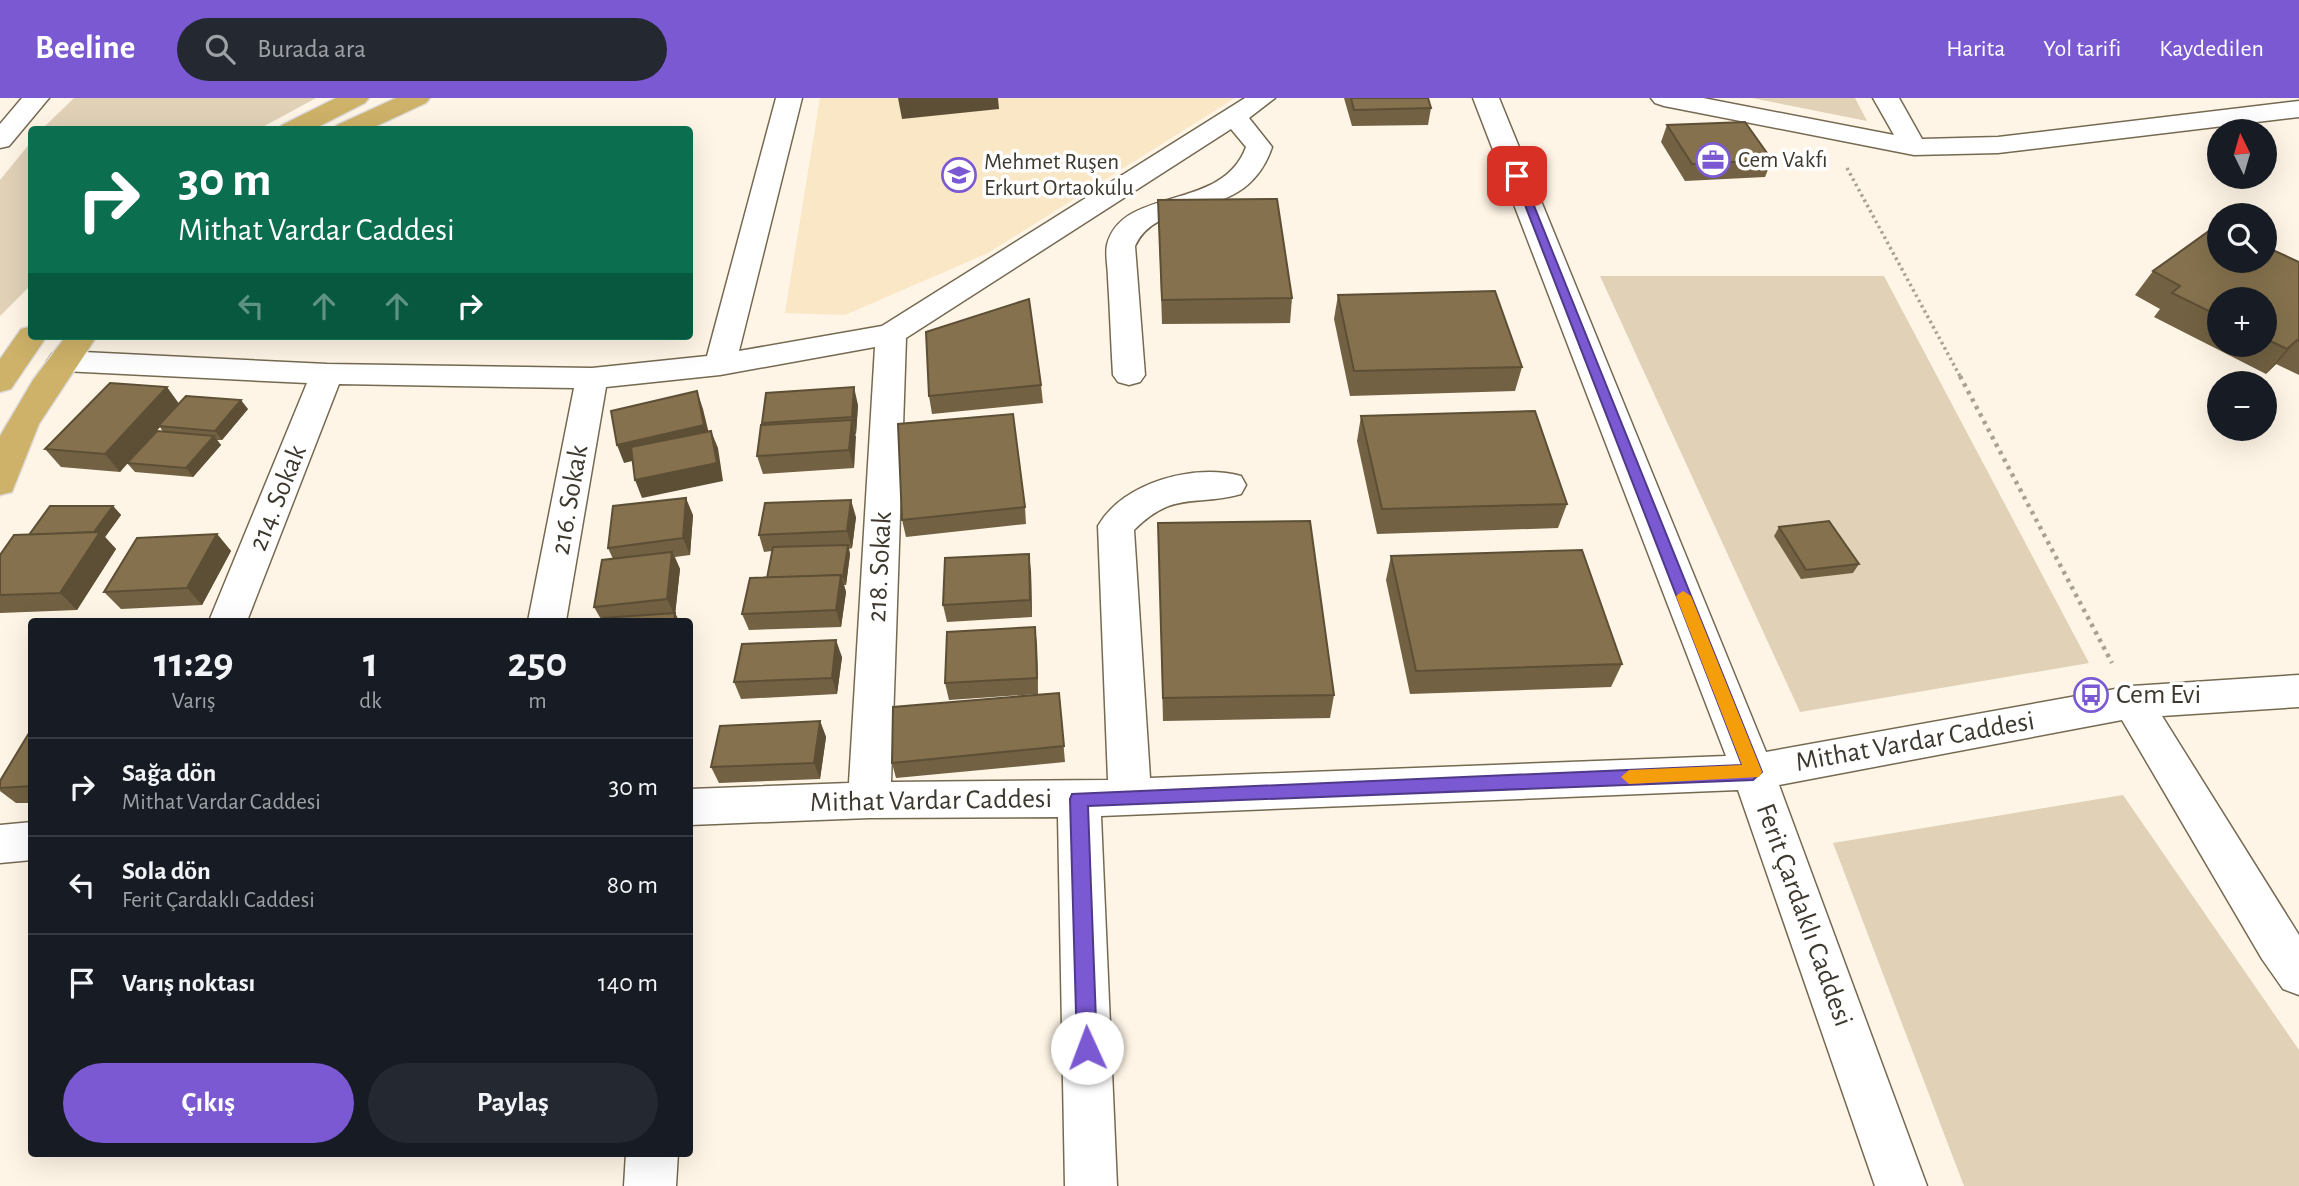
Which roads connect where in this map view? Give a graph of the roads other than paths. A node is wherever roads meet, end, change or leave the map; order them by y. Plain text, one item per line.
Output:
1 (23, 98) edge
2 (36, 98) edge
3 (356, 98) edge
4 (417, 98) edge
5 (789, 98) edge
6 (1262, 98) edge
7 (1486, 98) edge
8 (1664, 98) edge
9 (1886, 98) edge
10 (2253, 105) edge
11 (2299, 108) edge
12 (0, 110) edge
13 (1234, 116) junction
14 (299, 126) edge
15 (355, 126) edge
16 (0, 140) edge
17 (1914, 148) junction
18 (891, 334) junction
19 (26, 344) edge
20 (73, 348) edge
21 (720, 366) junction
22 (327, 374) junction
23 (1129, 375) dead end
24 (592, 378) junction
25 (0, 382) edge
26 (0, 483) edge
27 (1229, 485) dead end
28 (230, 618) edge
29 (548, 618) edge
30 (2299, 691) edge
31 (2132, 702) junction
32 (1753, 772) junction
33 (1130, 797) junction
34 (1079, 799) junction
35 (869, 800) junction
36 (693, 807) edge
37 (28, 841) edge
38 (0, 844) edge
39 (2292, 953) edge
40 (652, 1157) edge
41 (650, 1186) edge
42 (1091, 1186) edge
43 (1901, 1186) edge

1 - 12 street
2 - 16 street
3 - 14 main road
4 - 15 main road
5 - 21 street
6 - 13 street
7 - 32 street, Ferit Çardaklı Caddesi
8 - 17 street
9 - 17 street
10 - 11 street
10 - 17 street
13 - 18 street
13 - 23 street
18 - 21 street
18 - 35 street, 218. Sokak
19 - 25 main road
20 - 22 street
20 - 26 main road
21 - 24 street
22 - 24 street
22 - 28 street, 214. Sokak
24 - 29 street, 216. Sokak
27 - 33 street
30 - 31 street, Mithat Vardar Caddesi
31 - 32 street, Mithat Vardar Caddesi
31 - 39 street
32 - 33 street, Mithat Vardar Caddesi
32 - 43 street, Ferit Çardaklı Caddesi
33 - 34 street, Mithat Vardar Caddesi
34 - 35 street, Mithat Vardar Caddesi
34 - 42 street
35 - 36 street, Mithat Vardar Caddesi
37 - 38 street
40 - 41 street

